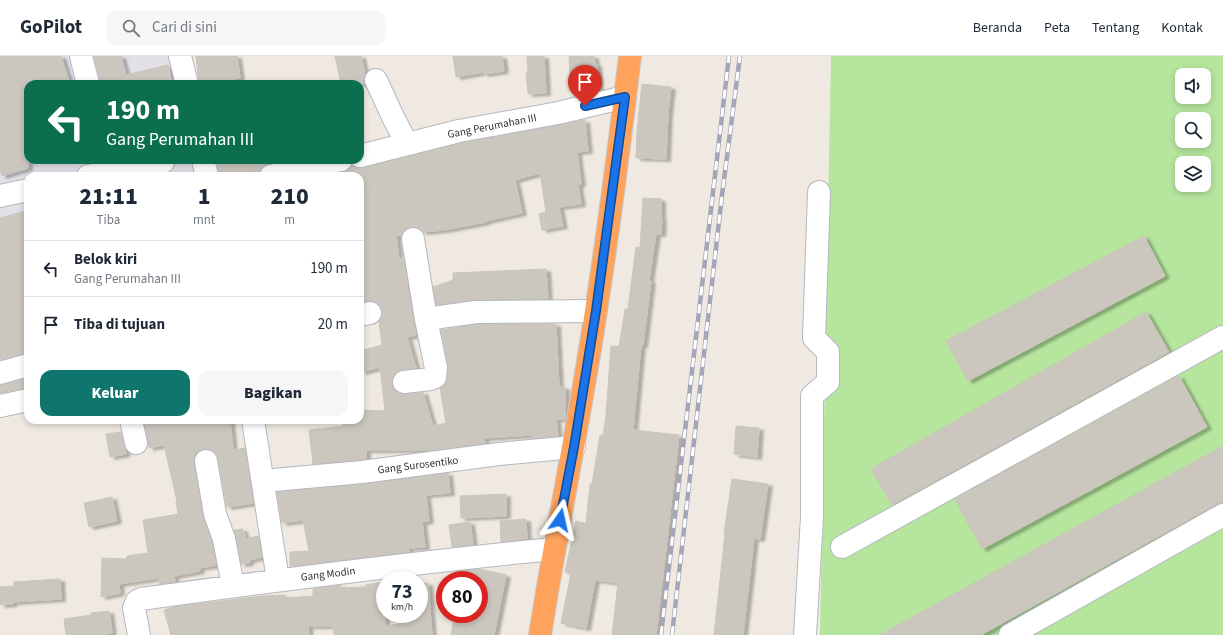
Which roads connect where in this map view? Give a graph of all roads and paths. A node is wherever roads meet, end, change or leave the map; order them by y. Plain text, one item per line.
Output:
1 (81, 56) edge
2 (180, 56) edge
3 (630, 56) edge
4 (87, 80) edge
5 (185, 80) edge
6 (376, 80) dead end
7 (625, 97) junction
8 (407, 144) junction
9 (364, 155) edge
10 (128, 164) edge
11 (324, 164) edge
12 (110, 165) edge
13 (96, 172) edge
14 (289, 172) edge
15 (24, 191) edge
16 (819, 192) dead end
17 (0, 196) edge
18 (413, 238) dead end
19 (596, 311) junction
20 (426, 319) junction
21 (1223, 337) edge
22 (24, 366) edge
23 (0, 373) edge
24 (404, 382) dead end
25 (24, 401) edge
26 (0, 406) edge
27 (132, 424) edge
28 (254, 424) edge
29 (136, 443) dead end
30 (574, 447) junction
31 (206, 461) dead end
32 (263, 481) junction
33 (1223, 515) edge
34 (842, 547) dead end
35 (554, 549) junction
36 (278, 580) junction
37 (233, 586) junction
38 (139, 635) edge
39 (540, 635) edge
40 (805, 635) edge
41 (1010, 635) edge

1 - 4 street
2 - 5 street
3 - 7 highway
6 - 8 street
7 - 8 street, Gang Perumahan III
7 - 19 highway
8 - 9 street, Gang Perumahan III
10 - 12 street
11 - 14 street
12 - 13 street
15 - 17 street
16 - 40 street
18 - 20 street
19 - 20 street
19 - 30 highway
20 - 24 street
21 - 34 street
22 - 23 street
25 - 26 street
27 - 29 street
28 - 32 street
30 - 32 street, Gang Surosentiko
30 - 35 highway
31 - 37 street
32 - 36 street
33 - 41 street
35 - 36 street, Gang Modin
35 - 39 highway
36 - 37 street, Gang Modin
37 - 38 street, Gang Modin

